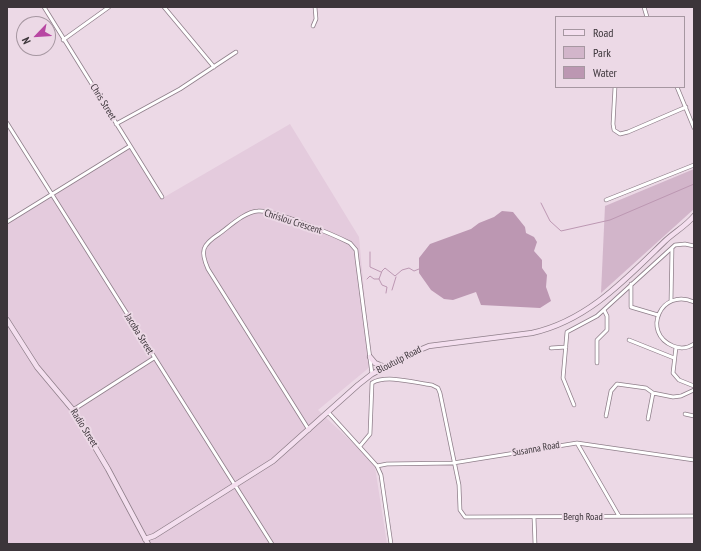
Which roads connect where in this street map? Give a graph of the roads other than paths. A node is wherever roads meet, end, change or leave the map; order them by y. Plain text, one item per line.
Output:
1 (44, 7) edge
2 (109, 7) edge
3 (164, 7) edge
4 (315, 7) edge
5 (313, 26) dead end
6 (63, 40) junction
7 (236, 52) dead end
8 (214, 67) junction
9 (615, 88) edge
10 (677, 88) edge
11 (686, 107) junction
12 (7, 123) edge
13 (116, 124) junction
14 (694, 128) edge
15 (130, 146) junction
16 (694, 165) edge
17 (51, 194) junction
18 (162, 197) dead end
19 (606, 200) dead end
20 (693, 218) edge
21 (7, 222) edge
22 (694, 246) edge
23 (672, 248) junction
24 (664, 254) junction
25 (672, 258) junction
26 (631, 284) junction
27 (671, 301) junction
28 (694, 302) edge
29 (604, 310) junction
30 (658, 315) junction
31 (7, 320) edge
32 (629, 340) dead end
33 (694, 344) edge
34 (566, 347) junction
35 (676, 347) junction
36 (551, 348) dead end
37 (370, 357) junction
38 (154, 358) junction
39 (674, 358) junction
40 (597, 363) dead end
41 (385, 367) junction
42 (372, 374) junction
43 (694, 386) edge
44 (694, 390) edge
45 (653, 393) junction
46 (574, 405) dead end
47 (73, 410) junction
48 (328, 412) junction
49 (685, 414) dead end
50 (606, 416) dead end
51 (694, 416) edge
52 (648, 419) dead end
53 (309, 430) junction
54 (577, 443) junction
55 (360, 446) junction
56 (694, 460) edge
57 (453, 463) junction
58 (377, 466) junction
59 (235, 486) junction
60 (619, 516) junction
61 (694, 516) edge
62 (534, 517) junction
63 (147, 542) edge
64 (272, 544) edge
65 (391, 544) edge
66 (535, 544) edge

1 - 6 street, Chris Street
2 - 6 street
3 - 8 street
4 - 5 street
6 - 13 street, Chris Street
7 - 8 street
8 - 13 street
9 - 11 street
10 - 11 street
11 - 14 street
12 - 17 street, Jacoba Street
13 - 15 street, Chris Street
15 - 17 street
15 - 18 street, Chris Street
16 - 19 street
17 - 21 street
17 - 38 street, Jacoba Street
20 - 41 street, Bloutulp Road
22 - 23 street
23 - 24 street
23 - 25 street
24 - 25 street
24 - 26 street
25 - 27 street
26 - 29 street
26 - 30 street
27 - 28 street
27 - 30 street
29 - 34 street
29 - 40 street
30 - 35 street
31 - 47 street, Radio Street
32 - 39 street
33 - 35 street
34 - 36 street
34 - 46 street
35 - 39 street
37 - 41 street
37 - 42 street, Chrislou Crescent
37 - 53 street, Chrislou Crescent
38 - 47 street
38 - 59 street, Jacoba Street
39 - 43 street
41 - 42 street, Bloutulp Road
42 - 48 street, Bloutulp Road
44 - 45 street
45 - 50 street
45 - 52 street
47 - 63 street, Radio Street
48 - 53 street, Bloutulp Road
48 - 55 street
49 - 51 street
53 - 59 street, Bloutulp Road
54 - 56 street, Susanna Road
54 - 57 street, Susanna Road
54 - 60 street
55 - 57 street
55 - 58 street
57 - 58 street, Susanna Road
57 - 62 street, Bergh Road
58 - 65 street
59 - 63 street, Bloutulp Road
59 - 64 street, Jacoba Street
60 - 61 street, Bergh Road
60 - 62 street, Bergh Road
62 - 66 street

